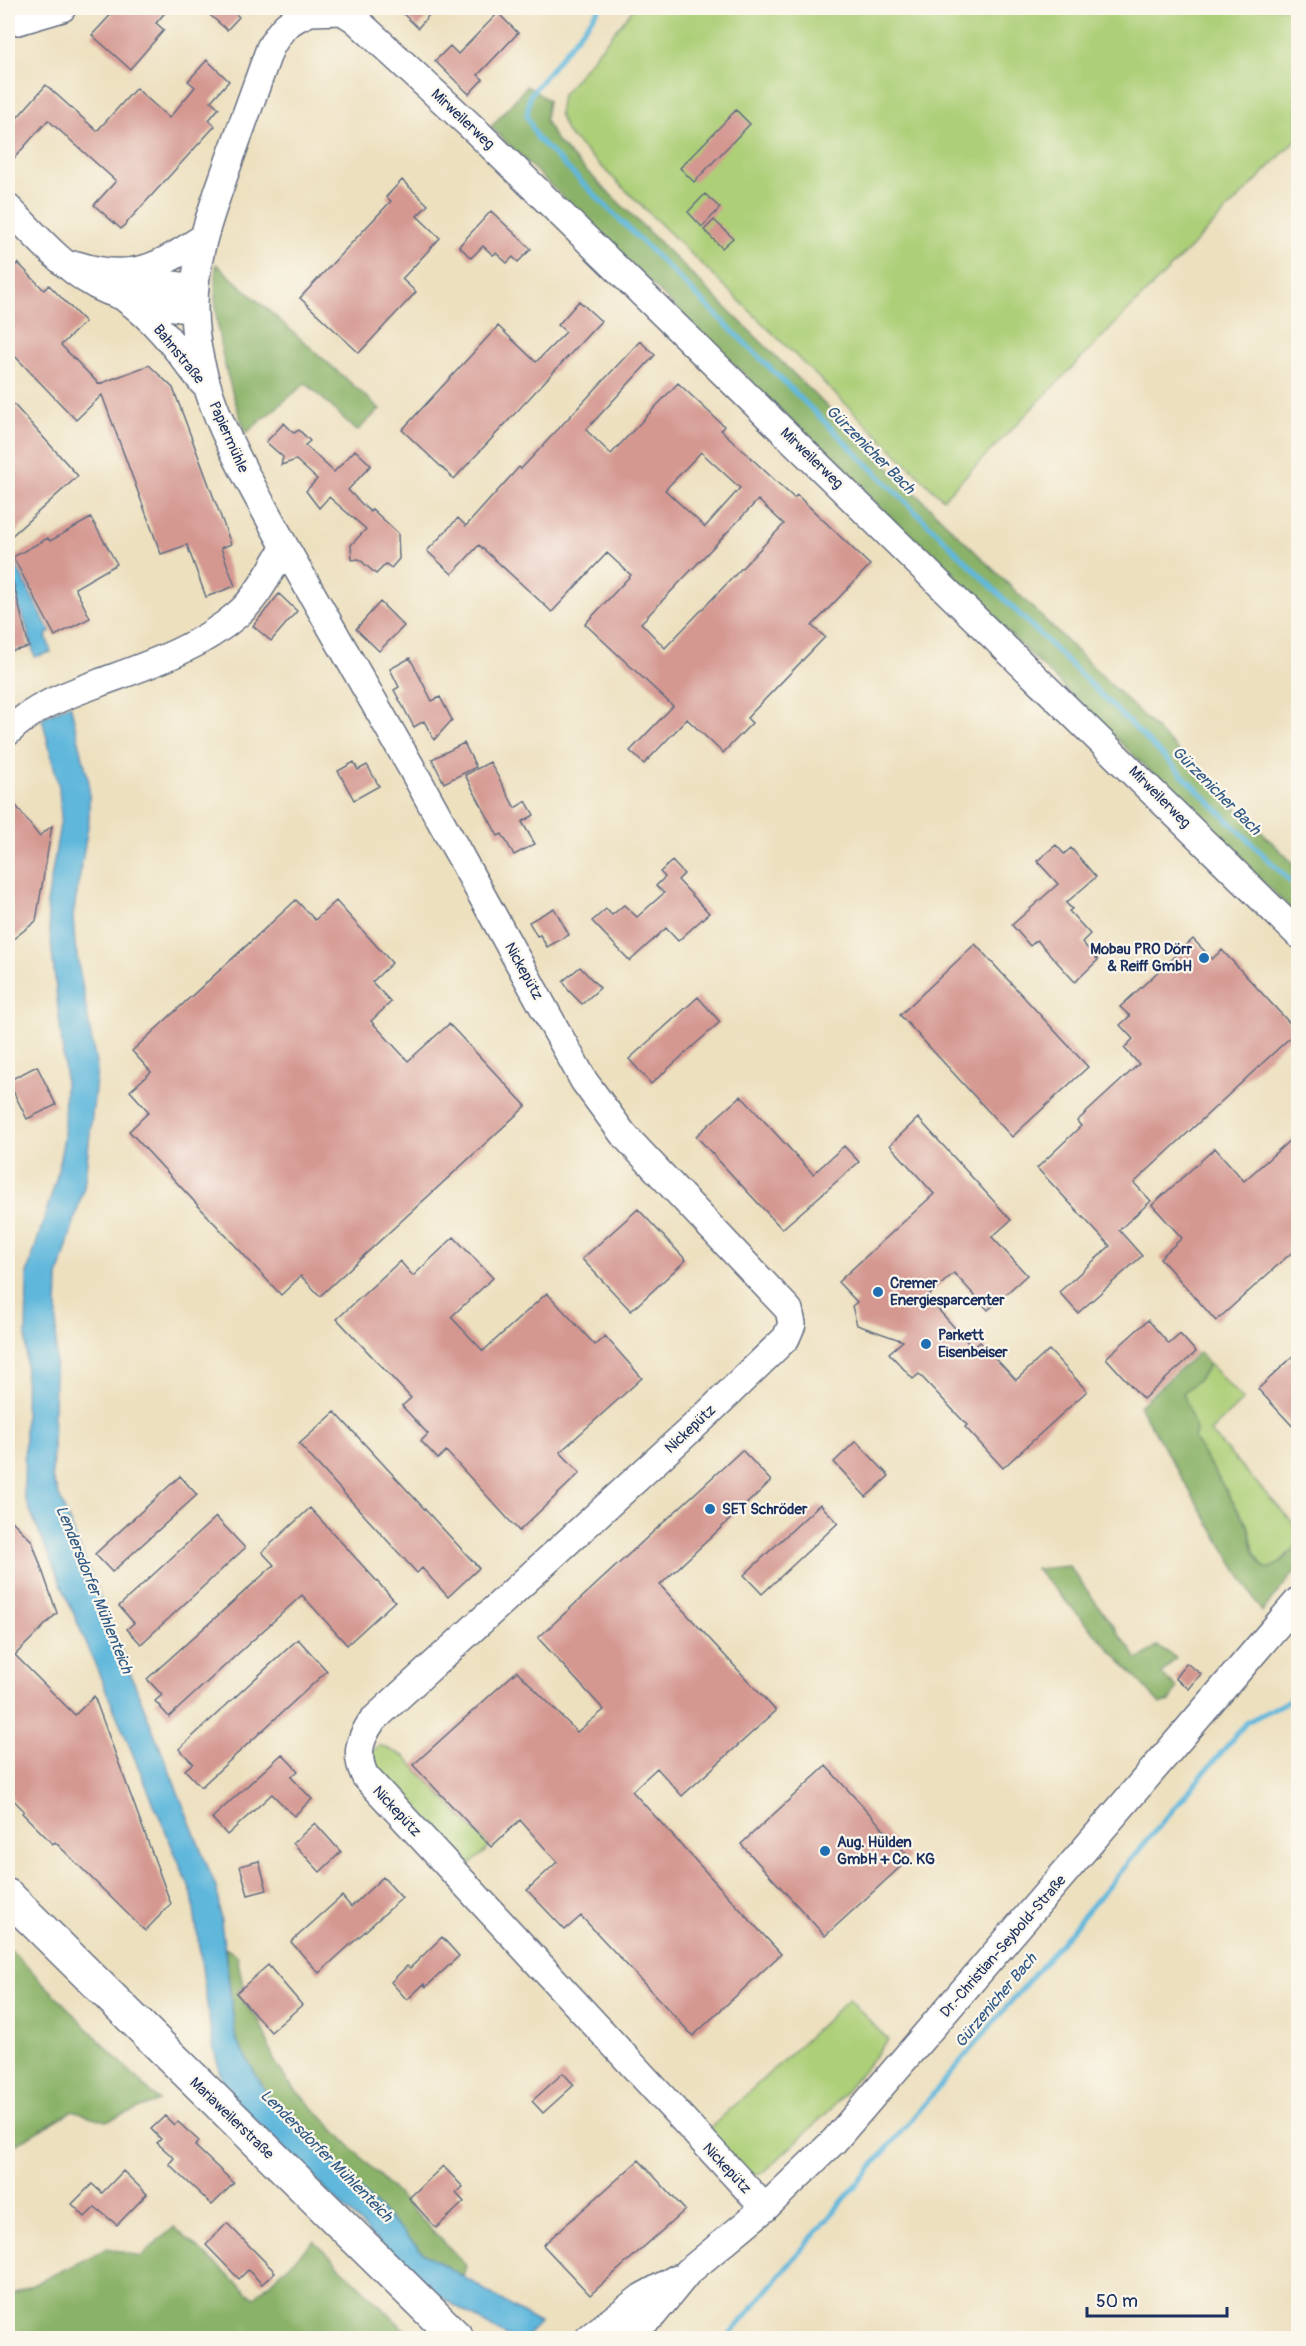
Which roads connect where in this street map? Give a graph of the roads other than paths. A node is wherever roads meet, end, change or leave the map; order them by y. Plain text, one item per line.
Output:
1 (62, 8) edge
2 (309, 10) edge
3 (18, 21) dead end
4 (8, 208) edge
5 (204, 237) junction
6 (60, 259) junction
7 (97, 271) junction
8 (118, 294) junction
9 (195, 299) junction
10 (210, 394) junction
11 (285, 546) junction
12 (8, 732) edge
13 (1299, 934) edge
14 (1299, 1601) edge
15 (8, 1896) edge
16 (765, 2208) junction
17 (688, 2272) junction
18 (458, 2338) edge
19 (589, 2338) edge
20 (624, 2338) edge

1 - 3 street
2 - 5 street, Papiermühle
2 - 13 street, Mirweilerweg
4 - 6 street, Bahnstraße
5 - 7 street, Bahnstraße
5 - 9 street, Papiermühle
6 - 7 street, Bahnstraße
6 - 8 street, Bahnstraße
7 - 9 street, Bahnstraße
8 - 9 street, Bahnstraße
8 - 10 street, Bahnstraße
9 - 10 street, Papiermühle
10 - 11 street, Papiermühle
11 - 12 street
11 - 16 street, Nickepütz
14 - 16 street, Dr.-Christian-Seybold-Straße
15 - 18 main road, Mariaweilerstraße
16 - 17 street, Dr.-Christian-Seybold-Straße
17 - 19 street, Dr.-Christian-Seybold-Straße
17 - 20 street, Dr.-Christian-Seybold-Straße

